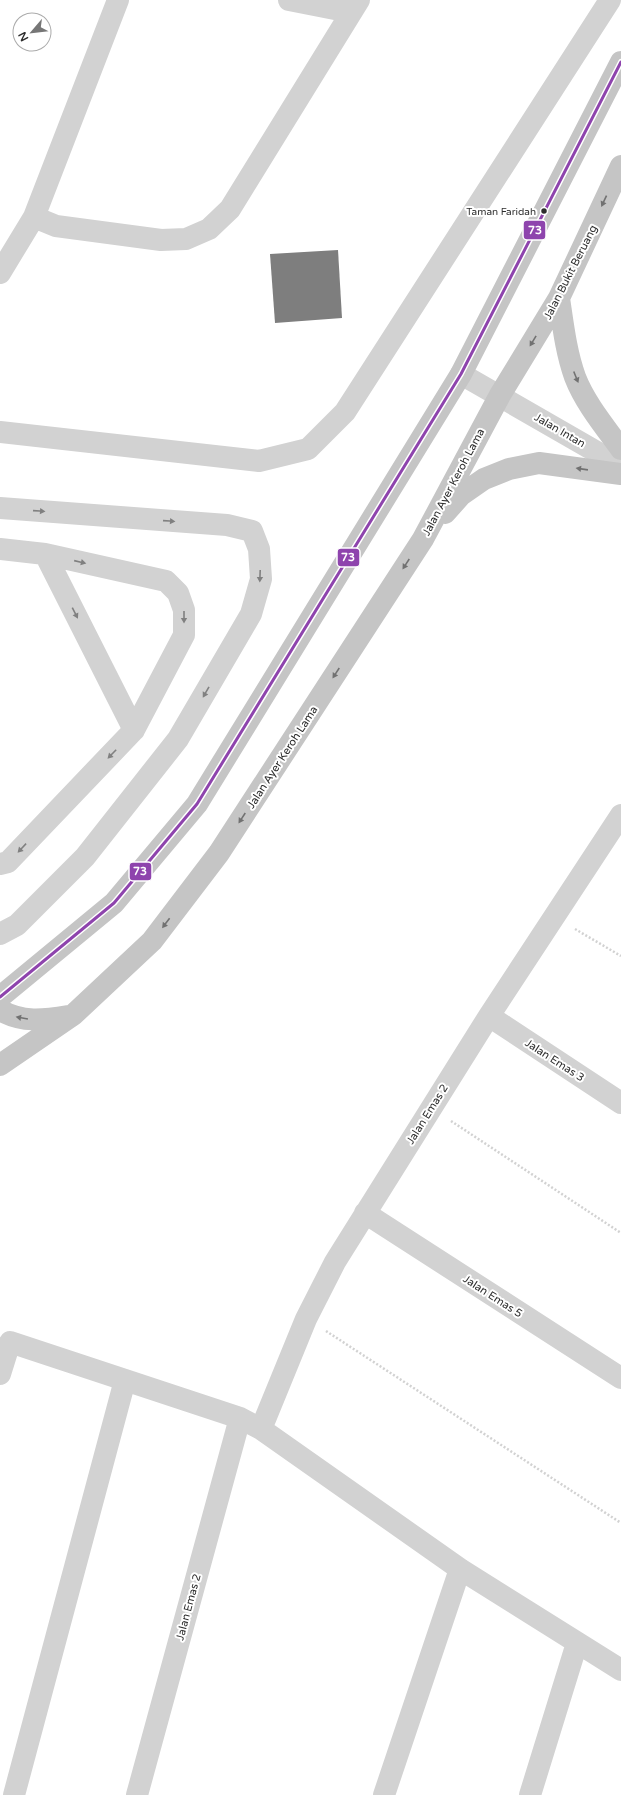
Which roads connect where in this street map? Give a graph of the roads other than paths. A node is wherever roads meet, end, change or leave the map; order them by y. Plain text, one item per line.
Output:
1 (118, 0) edge
2 (289, 0) edge
3 (610, 0) edge
4 (355, 6) edge
5 (621, 62) edge
6 (621, 166) edge
7 (34, 217) junction
8 (0, 273) edge
9 (559, 298) junction
10 (461, 374) junction
11 (500, 395) junction
12 (0, 432) edge
13 (621, 449) edge
14 (621, 466) edge
15 (621, 474) edge
16 (0, 508) edge
17 (423, 539) junction
18 (0, 549) edge
19 (45, 554) junction
20 (134, 730) junction
21 (621, 815) edge
22 (0, 864) edge
23 (0, 934) edge
24 (0, 997) edge
25 (0, 1010) edge
26 (73, 1015) junction
27 (489, 1016) junction
28 (0, 1065) edge
29 (621, 1103) edge
30 (365, 1213) junction
31 (5, 1340) edge
32 (0, 1374) edge
33 (621, 1378) edge
34 (125, 1380) junction
35 (240, 1418) junction
36 (261, 1429) junction
37 (460, 1568) junction
38 (577, 1642) junction
39 (621, 1670) edge
40 (14, 1795) edge
41 (137, 1795) edge
42 (384, 1795) edge
43 (530, 1795) edge

1 - 7 street
2 - 4 street
3 - 12 street
4 - 7 street
5 - 10 main road
6 -> 9 main road, Jalan Bukit Beruang
7 - 8 street
9 -> 11 main road, Jalan Bukit Beruang
9 -> 13 main road
10 - 11 street, Jalan Intan
10 - 24 main road
11 - 14 street, Jalan Intan
11 - 17 main road, Jalan Ayer Keroh Lama
15 -> 17 main road
16 -> 23 street
17 -> 26 main road, Jalan Ayer Keroh Lama
18 - 19 street
19 -> 20 street
19 -> 20 street
20 -> 22 street
21 - 27 street, Jalan Emas 2
26 -> 25 main road
26 - 28 main road, Jalan Ayer Keroh Lama
27 - 29 street, Jalan Emas 3
27 - 30 street, Jalan Emas 2
30 - 33 street, Jalan Emas 5
30 - 36 street, Jalan Emas 2
31 - 32 street
31 - 34 street
34 - 35 street
34 - 40 street
35 - 36 street
35 - 41 street, Jalan Emas 2
36 - 37 street
37 - 38 street
37 - 42 street
38 - 39 street
38 - 43 street

